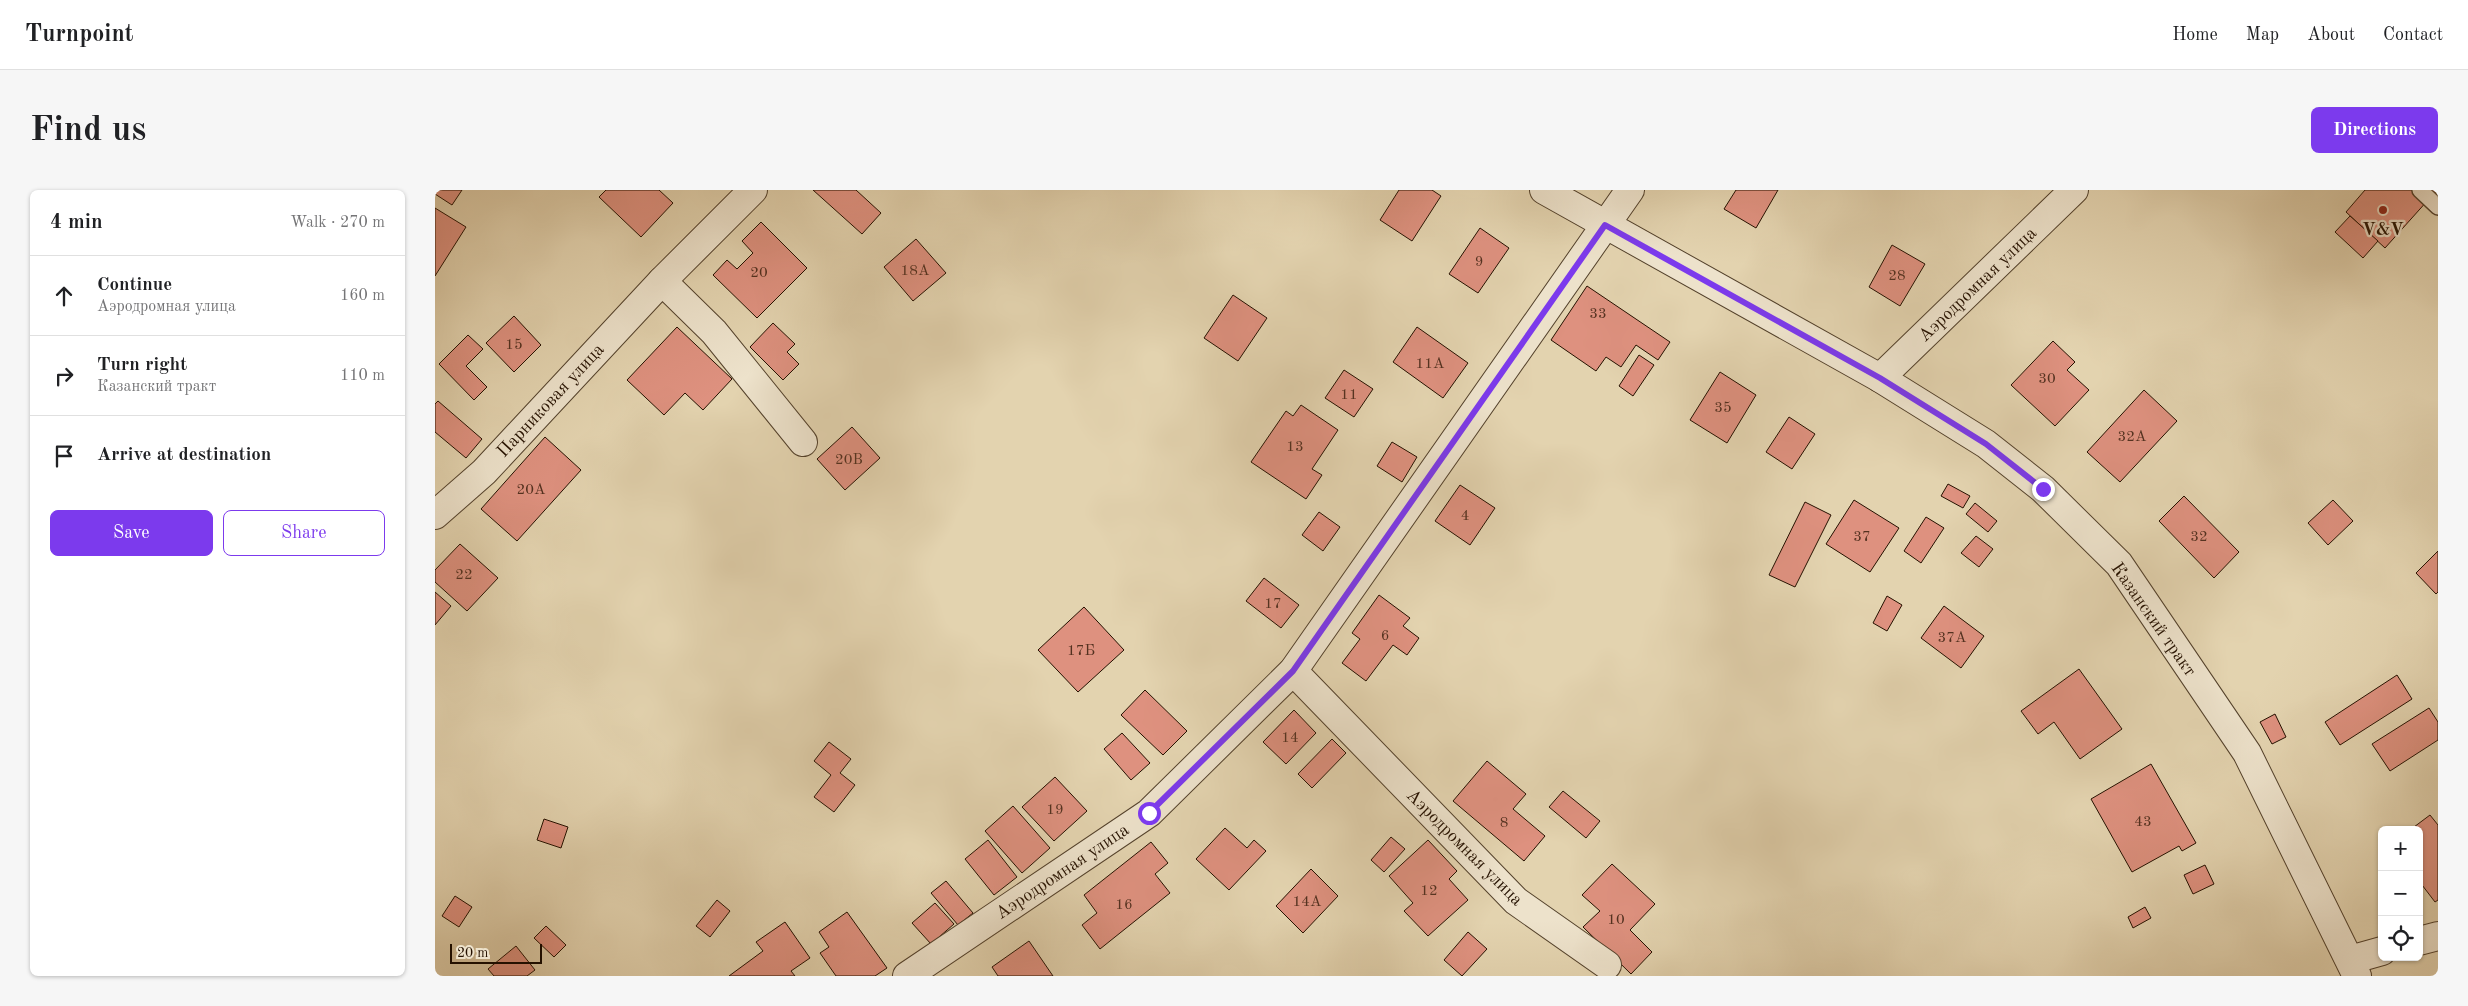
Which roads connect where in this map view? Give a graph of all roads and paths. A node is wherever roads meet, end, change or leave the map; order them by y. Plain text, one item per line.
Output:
1 (753, 190) edge
2 (1544, 190) edge
3 (1629, 190) edge
4 (2074, 190) edge
5 (2419, 190) edge
6 (2438, 206) edge
7 (1605, 225) junction
8 (661, 281) junction
9 (1880, 378) junction
10 (803, 442) dead end
11 (435, 515) edge
12 (1293, 671) junction
13 (2438, 936) edge
14 (2423, 940) edge
15 (2378, 953) edge
16 (1607, 965) dead end
17 (2354, 968) edge
18 (907, 976) edge

1 - 8 street, Парниковая улица
2 - 7 street, Казанский тракт
3 - 7 street, Аэродромная улица
4 - 9 street, Аэродромная улица
5 - 6 lane
7 - 9 street, Казанский тракт
7 - 12 street, Аэродромная улица
8 - 10 street
8 - 11 street, Парниковая улица
9 - 17 street, Казанский тракт
12 - 16 street, Аэродромная улица
12 - 18 street, Аэродромная улица
13 - 14 street
15 - 17 street, Казанский тракт

